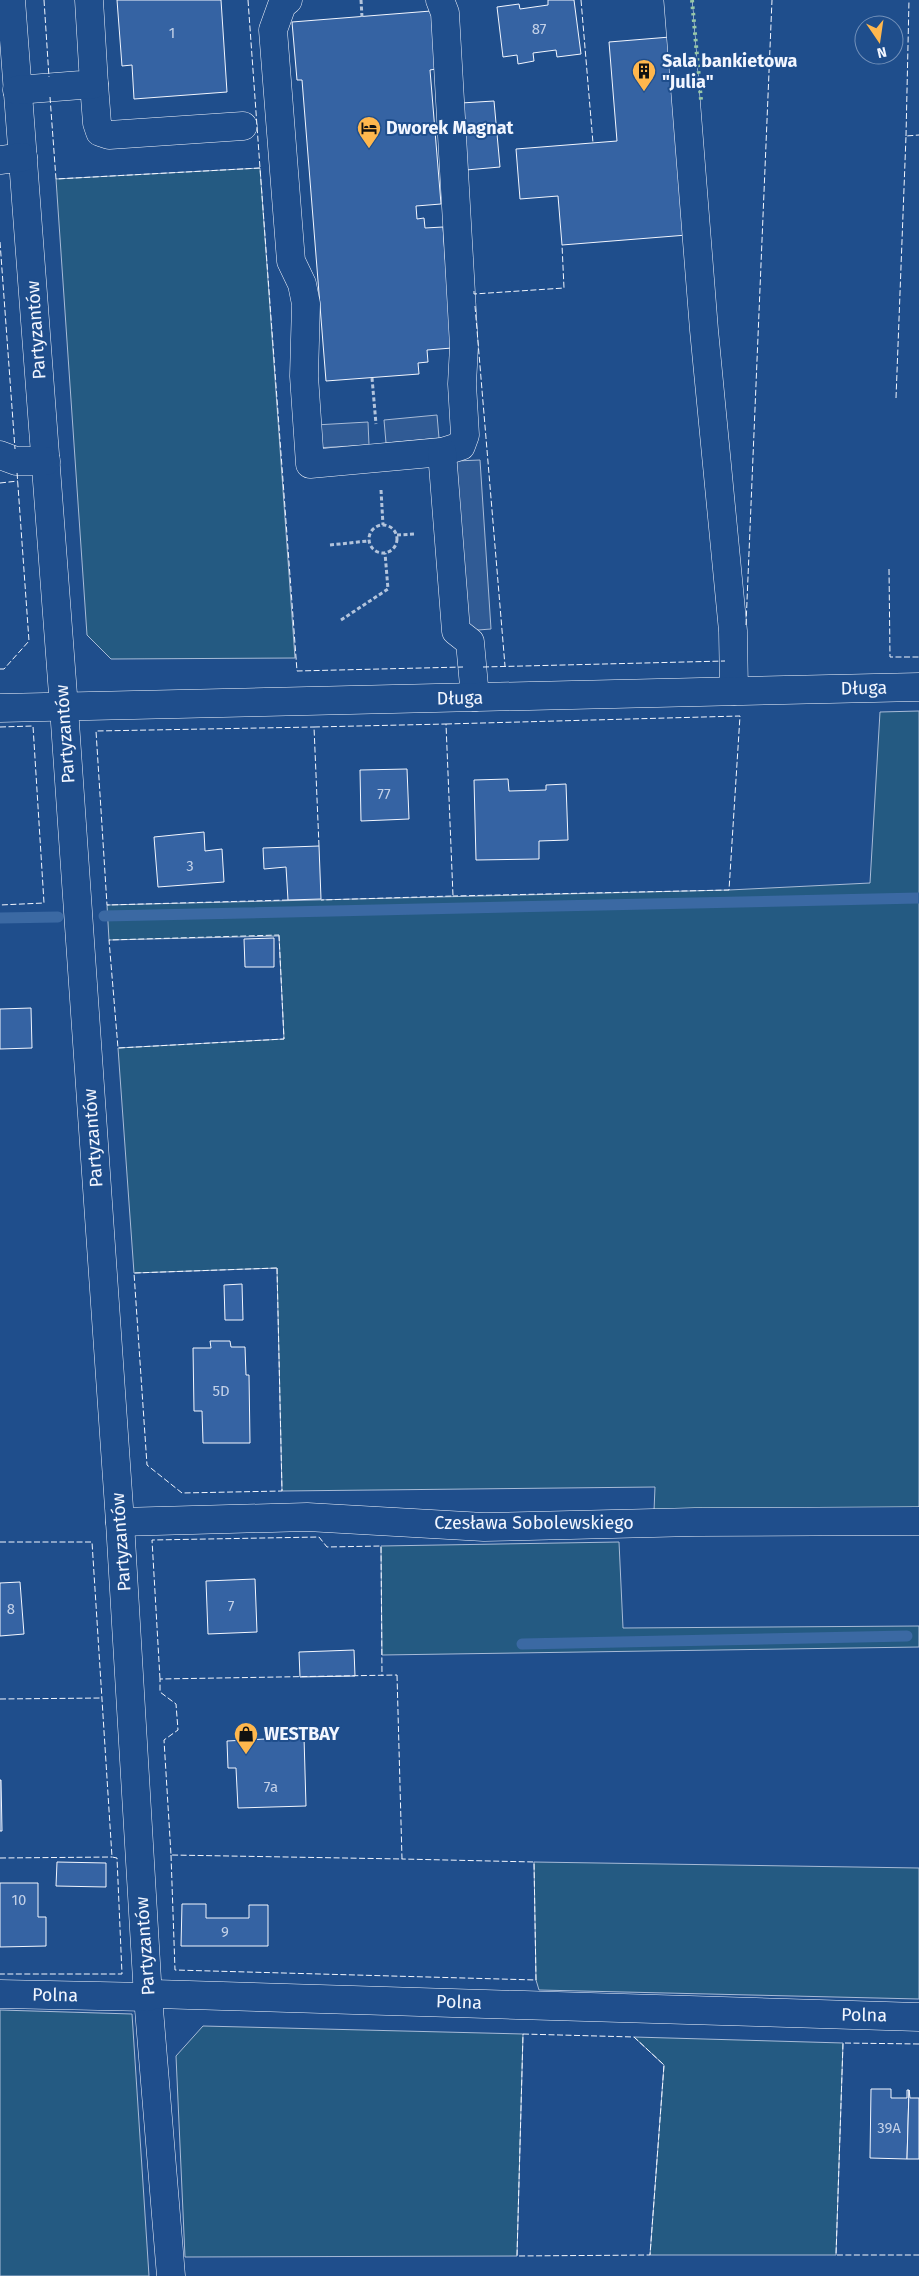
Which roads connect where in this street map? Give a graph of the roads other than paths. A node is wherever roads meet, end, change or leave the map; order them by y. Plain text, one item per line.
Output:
1 (11, 0) edge
2 (88, 0) edge
3 (288, 0) edge
4 (440, 0) edge
5 (678, 0) edge
6 (94, 84) junction
7 (18, 90) junction
8 (243, 126) dead end
9 (12, 159) edge
10 (442, 452) junction
11 (0, 455) edge
12 (46, 461) junction
13 (919, 687) edge
14 (734, 691) junction
15 (475, 698) junction
16 (0, 708) edge
17 (64, 708) junction
18 (120, 1522) junction
19 (919, 1522) edge
20 (0, 1994) edge
21 (148, 1997) junction
22 (919, 2017) edge
23 (171, 2276) edge

1 - 7 street, Partyzantów
2 - 6 street
3 - 10 street
4 - 10 street
5 - 14 street
6 - 7 street
6 - 8 street
7 - 9 street, Partyzantów
9 - 12 street, Partyzantów
10 - 15 street
11 - 12 street
12 - 17 street, Partyzantów
13 - 14 street, Długa
14 - 15 street, Długa
15 - 17 street, Długa
16 - 17 street, Długa
17 - 18 street, Partyzantów
18 - 19 street, Czesława Sobolewskiego
18 - 21 street, Partyzantów
20 - 21 street, Polna
21 - 22 street, Polna
21 - 23 street, Partyzantów

